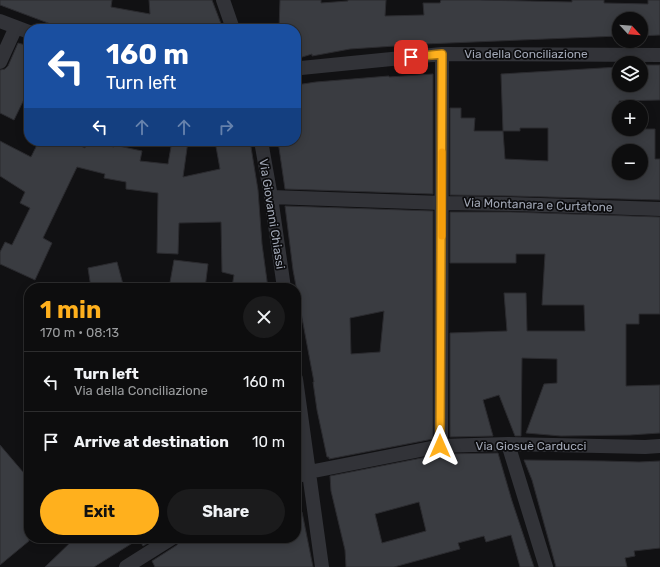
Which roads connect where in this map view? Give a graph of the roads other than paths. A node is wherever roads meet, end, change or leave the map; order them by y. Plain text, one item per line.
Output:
1 (223, 0) edge
2 (0, 21) edge
3 (231, 24) edge
4 (23, 30) edge
5 (442, 54) junction
6 (660, 55) edge
7 (0, 62) edge
8 (301, 68) edge
9 (261, 146) edge
10 (271, 197) junction
11 (442, 203) junction
12 (660, 209) edge
13 (283, 283) edge
14 (508, 444) junction
15 (440, 446) junction
16 (660, 446) edge
17 (301, 459) edge
18 (302, 475) edge
19 (164, 543) edge
20 (126, 567) edge
21 (322, 567) edge
22 (546, 567) edge

1 - 3 street
2 - 4 street
4 - 7 street
5 - 6 street, Via della Conciliazione
5 - 8 street, Via della Conciliazione
5 - 11 street
9 - 10 street, Via Giovanni Chiassi
10 - 11 street, Via Montanara e Curtatone
10 - 13 street, Via Giovanni Chiassi
11 - 12 street, Via Montanara e Curtatone
11 - 15 street
14 - 15 street, Via Giosuè Carducci
14 - 16 street, Via Giosuè Carducci
14 - 22 street
15 - 18 street, Via Giosuè Carducci
17 - 18 street
18 - 21 street
19 - 20 street

